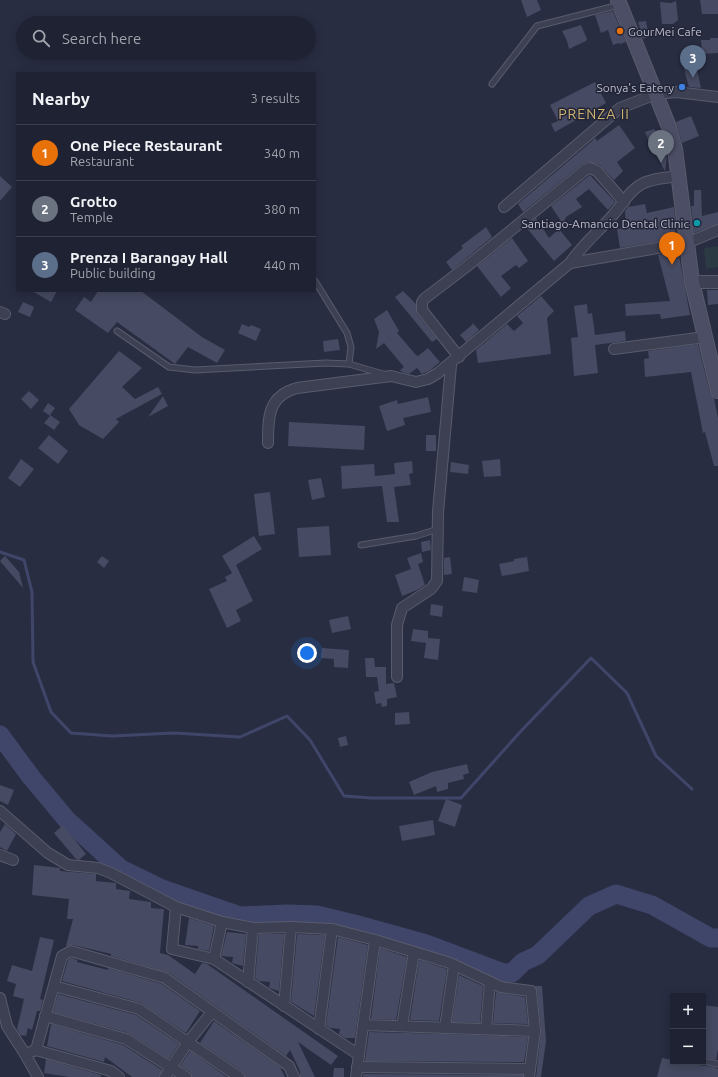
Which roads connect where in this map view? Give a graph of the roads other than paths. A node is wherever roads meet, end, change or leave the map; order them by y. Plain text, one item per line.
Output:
1 (619, 3) edge
2 (492, 84) dead end
3 (656, 94) junction
4 (718, 97) edge
5 (679, 176) junction
6 (624, 202) junction
7 (504, 207) dead end
8 (718, 230) edge
9 (687, 243) junction
10 (570, 263) junction
11 (692, 282) junction
12 (718, 282) edge
13 (316, 283) edge
14 (117, 331) dead end
15 (705, 337) junction
16 (614, 349) dead end
17 (459, 357) junction
18 (349, 364) junction
19 (450, 364) junction
20 (390, 376) junction
21 (718, 391) edge
22 (268, 442) dead end
23 (438, 529) junction
24 (361, 545) dead end
25 (397, 677) dead end
26 (1, 814) edge
27 (0, 854) edge
28 (14, 860) dead end
29 (176, 907) junction
30 (222, 922) junction
31 (291, 927) junction
32 (253, 928) junction
33 (332, 929) junction
34 (375, 940) junction
35 (414, 952) junction
36 (214, 959) junction
37 (454, 965) junction
38 (248, 982) junction
39 (490, 982) junction
40 (54, 986) junction
41 (0, 998) edge
42 (284, 1006) junction
43 (212, 1012) junction
44 (45, 1016) junction
45 (363, 1025) junction
46 (402, 1026) junction
47 (445, 1028) junction
48 (319, 1029) junction
49 (486, 1029) junction
50 (536, 1031) junction
51 (188, 1042) junction
52 (36, 1050) junction
53 (25, 1054) junction
54 (358, 1055) junction
55 (706, 1062) edge
56 (718, 1064) edge
57 (172, 1068) junction
58 (356, 1072) edge
59 (530, 1073) edge
60 (38, 1077) edge
61 (119, 1077) edge
62 (165, 1077) edge
63 (186, 1077) edge
64 (240, 1077) edge
65 (294, 1077) edge

1 - 2 lane
1 - 3 main road
3 - 4 street
3 - 5 main road
3 - 7 street
5 - 6 street
5 - 9 main road
6 - 10 street
6 - 17 street
8 - 9 street
9 - 10 street
9 - 11 main road
10 - 17 street
11 - 12 street
11 - 15 main road
13 - 18 lane
14 - 18 lane
15 - 16 street
15 - 21 main road
17 - 19 street
18 - 20 lane
19 - 20 street
19 - 23 street
20 - 22 street
23 - 24 lane
23 - 25 street
26 - 29 street
27 - 28 street
29 - 30 street
29 - 36 street
30 - 32 street
30 - 36 street
31 - 32 street
31 - 33 street
31 - 42 street
32 - 38 street
33 - 34 street
33 - 48 street
34 - 35 street
34 - 45 street
35 - 37 street
35 - 46 street
36 - 38 street
37 - 39 street
37 - 47 street
38 - 42 street
39 - 49 street
39 - 50 street
40 - 43 street
40 - 44 street
40 - 51 street
41 - 53 street
42 - 48 street
43 - 51 street
43 - 65 street
44 - 52 street
44 - 57 street
45 - 46 street
45 - 54 street
46 - 47 street
47 - 49 street
48 - 54 street
49 - 50 street
50 - 59 street
51 - 57 street
51 - 64 street
52 - 53 street
52 - 61 street
53 - 60 street
54 - 58 street
55 - 56 lane
57 - 62 street
57 - 63 street
58 - 59 street

